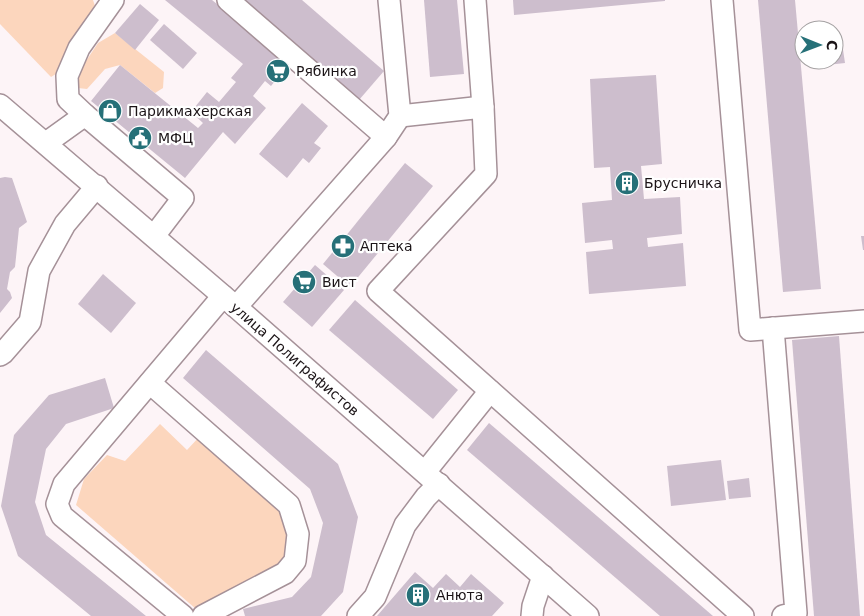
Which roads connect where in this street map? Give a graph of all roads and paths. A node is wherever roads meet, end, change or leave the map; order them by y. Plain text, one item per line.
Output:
1 (113, 0) edge
2 (228, 0) edge
3 (389, 0) edge
4 (475, 0) edge
5 (722, 0) edge
6 (0, 105) edge
7 (483, 107) junction
8 (85, 115) junction
9 (400, 116) junction
10 (386, 137) junction
11 (46, 144) junction
12 (96, 186) junction
13 (154, 236) junction
14 (230, 301) junction
15 (864, 321) edge
16 (773, 328) junction
17 (0, 355) edge
18 (150, 383) junction
19 (490, 391) junction
20 (432, 478) junction
21 (543, 576) junction
22 (531, 613) edge
23 (183, 616) edge
24 (203, 616) edge
25 (358, 616) edge
26 (588, 616) edge
27 (743, 616) edge
28 (783, 616) edge

1 - 8 street
2 - 10 street
3 - 9 street
4 - 7 street
5 - 16 street
6 - 11 street, улица Полиграфистов
7 - 9 street
7 - 19 street
8 - 11 street
8 - 13 street
9 - 10 street
10 - 14 street
11 - 12 street, улица Полиграфистов
12 - 13 street, улица Полиграфистов
12 - 17 street
13 - 14 street, улица Полиграфистов
14 - 18 street
14 - 20 street, улица Полиграфистов
15 - 16 street
16 - 28 street
18 - 23 street
18 - 24 street
19 - 20 street
19 - 27 street
20 - 21 street, улица Полиграфистов
20 - 25 street
21 - 22 street
21 - 26 street, улица Полиграфистов

